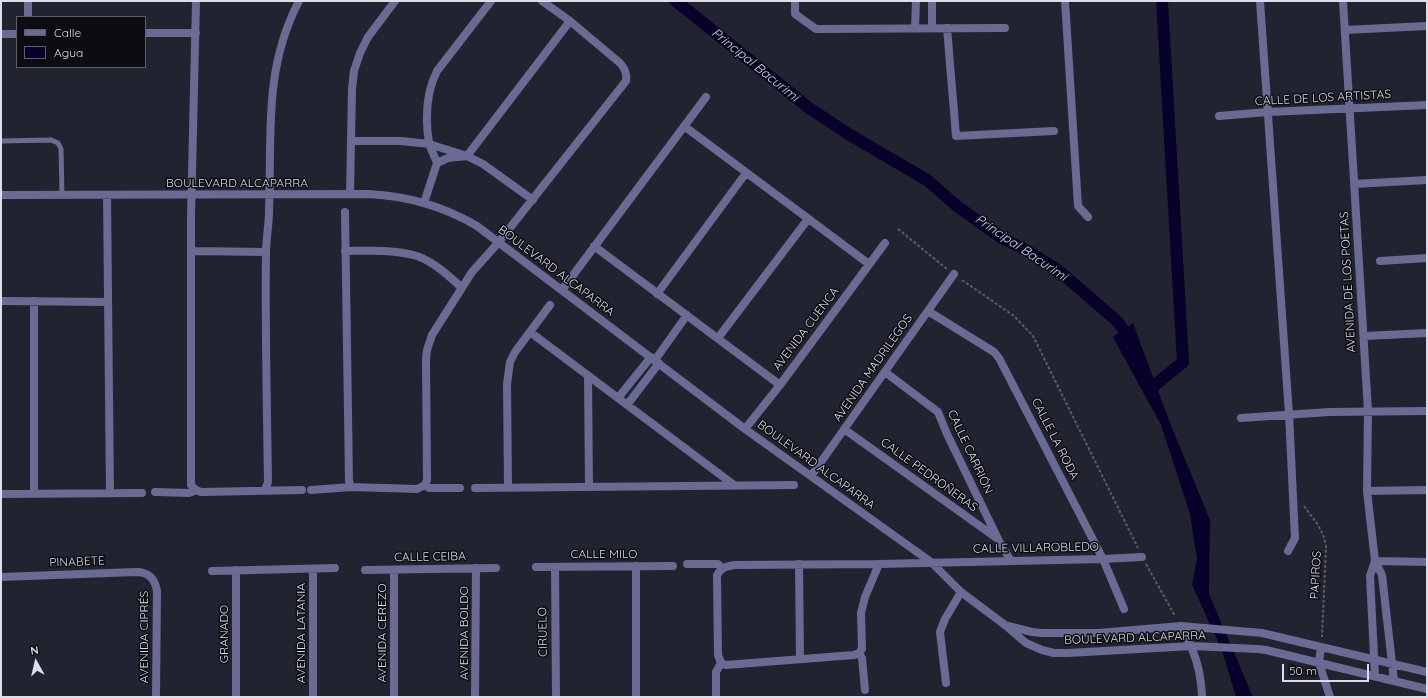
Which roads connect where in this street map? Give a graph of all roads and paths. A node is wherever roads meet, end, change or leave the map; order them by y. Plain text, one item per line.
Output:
1 (28, 1) edge
2 (196, 1) edge
3 (299, 1) edge
4 (394, 1) edge
5 (491, 1) edge
6 (542, 1) edge
7 (796, 1) edge
8 (916, 1) edge
9 (932, 1) edge
10 (1065, 1) edge
11 (1260, 1) edge
12 (1343, 1) edge
13 (28, 16) edge
14 (570, 21) junction
15 (1427, 26) edge
16 (932, 28) junction
17 (947, 28) junction
18 (1005, 28) dead end
19 (915, 29) junction
20 (1345, 30) junction
21 (146, 33) edge
22 (196, 33) junction
23 (1, 34) edge
24 (16, 34) edge
25 (706, 97) dead end
26 (1427, 105) edge
27 (1350, 108) junction
28 (1268, 112) junction
29 (1219, 116) dead end
30 (684, 126) junction
31 (1054, 131) dead end
32 (1, 140) edge
33 (351, 141) junction
34 (430, 144) junction
35 (467, 156) junction
36 (437, 163) junction
37 (746, 174) junction
38 (1427, 180) edge
39 (1354, 184) junction
40 (62, 194) junction
41 (350, 194) junction
42 (1, 195) edge
43 (107, 195) junction
44 (192, 196) junction
45 (269, 196) junction
46 (533, 200) junction
47 (424, 203) junction
48 (345, 212) dead end
49 (1088, 217) dead end
50 (808, 219) junction
51 (898, 229) dead end
52 (498, 243) junction
53 (885, 243) dead end
54 (594, 246) junction
55 (192, 251) junction
56 (346, 251) junction
57 (266, 252) junction
58 (1427, 258) edge
59 (1380, 261) dead end
60 (869, 264) junction
61 (954, 274) junction
62 (462, 288) junction
63 (562, 290) junction
64 (658, 294) junction
65 (1, 301) edge
66 (34, 302) junction
67 (108, 302) junction
68 (550, 305) dead end
69 (928, 311) junction
70 (686, 315) junction
71 (530, 332) junction
72 (1427, 333) edge
73 (1364, 336) junction
74 (718, 338) junction
75 (655, 360) junction
76 (885, 372) junction
77 (588, 376) junction
78 (780, 385) junction
79 (618, 398) junction
80 (627, 405) junction
81 (1368, 411) junction
82 (1427, 411) edge
83 (1289, 414) junction
84 (1240, 418) dead end
85 (745, 429) junction
86 (844, 429) junction
87 (811, 476) junction
88 (794, 485) dead end
89 (425, 486) junction
90 (734, 486) junction
91 (352, 487) junction
92 (508, 487) junction
93 (589, 487) junction
94 (460, 488) dead end
95 (475, 488) dead end
96 (196, 490) junction
97 (265, 490) junction
98 (302, 490) dead end
99 (311, 490) dead end
100 (1427, 490) edge
101 (1292, 491) junction
102 (1367, 491) junction
103 (155, 492) dead end
104 (142, 493) dead end
105 (1, 494) edge
106 (34, 494) junction
107 (110, 494) junction
108 (1000, 541) junction
109 (1288, 551) dead end
110 (1142, 557) junction
111 (1103, 559) junction
112 (1011, 561) junction
113 (1375, 561) junction
114 (931, 562) junction
115 (1427, 562) edge
116 (686, 564) dead end
117 (799, 564) junction
118 (879, 564) junction
119 (636, 566) junction
120 (673, 566) dead end
121 (536, 567) dead end
122 (555, 567) junction
123 (334, 568) dead end
124 (476, 568) junction
125 (496, 568) dead end
126 (723, 568) junction
127 (312, 569) junction
128 (236, 570) junction
129 (365, 570) dead end
130 (394, 570) junction
131 (212, 571) dead end
132 (1, 577) edge
133 (153, 578) joint
134 (961, 592) junction
135 (1124, 609) dead end
136 (1005, 625) junction
137 (1181, 626) junction
138 (1192, 646) junction
139 (1321, 647) junction
140 (859, 653) junction
141 (800, 659) junction
142 (1374, 660) junction
143 (721, 663) junction
144 (1319, 663) junction
145 (1392, 663) junction
146 (1427, 672) edge
147 (1375, 676) junction
148 (1394, 681) junction
149 (946, 683) dead end
150 (1427, 689) edge
151 (865, 690) dead end
152 (156, 697) edge
153 (236, 697) edge
154 (313, 697) edge
155 (394, 697) edge
156 (475, 697) edge
157 (556, 697) edge
158 (636, 697) edge
159 (716, 697) edge
160 (1202, 697) edge
161 (1330, 697) edge

1 - 13 street
2 - 22 street
3 - 45 street
4 - 33 street
5 - 34 street
6 - 14 street
7 - 19 street
8 - 19 street
9 - 16 street
10 - 49 street
11 - 28 street
12 - 20 street, AVENIDA DE LOS POETAS
14 - 35 street
14 - 46 street
15 - 20 street
16 - 17 street
16 - 19 street
17 - 18 street
17 - 31 street
20 - 27 street, AVENIDA DE LOS POETAS
21 - 22 street
22 - 44 street
23 - 24 street
25 - 30 street
26 - 27 street, CALLE DE LOS ARTISTAS
27 - 28 street, CALLE DE LOS ARTISTAS
27 - 39 street, AVENIDA DE LOS POETAS
28 - 29 street, CALLE DE LOS ARTISTAS
28 - 83 street
30 - 37 street
30 - 54 street
32 - 40 lane
33 - 34 street
33 - 41 street
34 - 35 street
34 - 36 street
35 - 36 street
35 - 46 street
36 - 47 street
37 - 50 street
37 - 64 street
38 - 39 street
39 - 73 street, AVENIDA DE LOS POETAS
40 - 42 street, BOULEVARD ALCAPARRA
40 - 43 street, BOULEVARD ALCAPARRA
41 - 45 street, BOULEVARD ALCAPARRA
41 - 47 street, BOULEVARD ALCAPARRA
43 - 44 street, BOULEVARD ALCAPARRA
43 - 67 street
44 - 45 street, BOULEVARD ALCAPARRA
44 - 55 street
45 - 57 street
46 - 52 street
47 - 52 street, BOULEVARD ALCAPARRA
48 - 56 street
50 - 60 street
50 - 74 street
51 - 61 path
52 - 62 street
52 - 63 street, BOULEVARD ALCAPARRA
53 - 60 street, AVENIDA CUENCA
54 - 63 street
54 - 64 street
55 - 57 street
55 - 96 street
56 - 62 street
56 - 91 street
57 - 97 street
58 - 59 street
60 - 78 street, AVENIDA CUENCA
61 - 69 street, AVENIDA MADRILEGOS
61 - 110 path
62 - 89 street
63 - 75 street, BOULEVARD ALCAPARRA
64 - 70 street
65 - 66 street
66 - 67 street
66 - 106 street
67 - 107 street
68 - 71 street
69 - 76 street, AVENIDA MADRILEGOS
69 - 111 street, CALLE LA RODA
70 - 74 street
70 - 75 street
71 - 77 street
71 - 92 street
72 - 73 street
73 - 81 street, AVENIDA DE LOS POETAS
74 - 78 street
75 - 79 street
75 - 80 street
75 - 85 street, BOULEVARD ALCAPARRA
76 - 86 street, AVENIDA MADRILEGOS
76 - 108 street, CALLE CARRIÓN
77 - 79 street
77 - 93 street
78 - 85 street, AVENIDA CUENCA
79 - 80 street
80 - 90 street
81 - 82 street
81 - 83 street
81 - 102 street, AVENIDA DE LOS POETAS
83 - 84 street
83 - 101 street
85 - 87 street, BOULEVARD ALCAPARRA
86 - 87 street, AVENIDA MADRILEGOS
86 - 108 street, CALLE PEDROÑERAS
87 - 114 street, BOULEVARD ALCAPARRA
88 - 90 street
89 - 91 street
89 - 94 street
90 - 93 street
91 - 99 street
92 - 93 street
92 - 95 street
96 - 97 street
96 - 103 street
97 - 98 street
100 - 102 street
101 - 109 street
101 - 139 path, PAPIROS
102 - 113 street, AVENIDA DE LOS POETAS
104 - 107 street
105 - 106 street
106 - 107 street
108 - 112 street, CALLE CARRIÓN
110 - 111 street, CALLE VILLAROBLEDO
110 - 137 path
111 - 112 street, CALLE VILLAROBLEDO
111 - 135 street, CALLE LA RODA
112 - 114 street, CALLE VILLAROBLEDO
113 - 115 street
113 - 142 street, AVENIDA DE LOS POETAS
113 - 145 street, AVENIDA DE LOS POETAS
114 - 118 street, CALLE VILLAROBLEDO
114 - 134 street, BOULEVARD ALCAPARRA
116 - 126 street
117 - 118 street, CALLE VILLAROBLEDO
117 - 126 street, CALLE VILLAROBLEDO
117 - 141 street
118 - 140 street
119 - 120 street, CALLE MILO
119 - 122 street, CALLE MILO
119 - 158 street
121 - 122 street, CALLE MILO
122 - 157 street, CIRUELO
123 - 127 street
124 - 125 street, CALLE CEIBA
124 - 130 street, CALLE CEIBA
124 - 156 street, AVENIDA BOLDO
126 - 143 street
127 - 128 street
127 - 154 street, AVENIDA LATANIA
128 - 131 street
128 - 153 street, GRANADO
129 - 130 street, CALLE CEIBA
130 - 155 street, AVENIDA CEREZO
132 - 133 street, PINABETE
133 - 152 street, AVENIDA CIPRÉS
134 - 136 street, BOULEVARD ALCAPARRA
134 - 149 street
136 - 137 street, BOULEVARD ALCAPARRA
136 - 138 street, BOULEVARD ALCAPARRA
137 - 138 street
137 - 139 street, BOULEVARD ALCAPARRA
138 - 144 street, BOULEVARD ALCAPARRA
138 - 160 street
139 - 142 street, BOULEVARD ALCAPARRA
139 - 144 street
140 - 141 street
140 - 151 street
141 - 143 street
142 - 145 street, BOULEVARD ALCAPARRA
142 - 147 street, AVENIDA DE LOS POETAS
143 - 159 street
144 - 147 street, BOULEVARD ALCAPARRA
144 - 161 street
145 - 146 street, BOULEVARD ALCAPARRA
145 - 148 street, AVENIDA DE LOS POETAS
147 - 148 street, BOULEVARD ALCAPARRA
148 - 150 street, BOULEVARD ALCAPARRA

